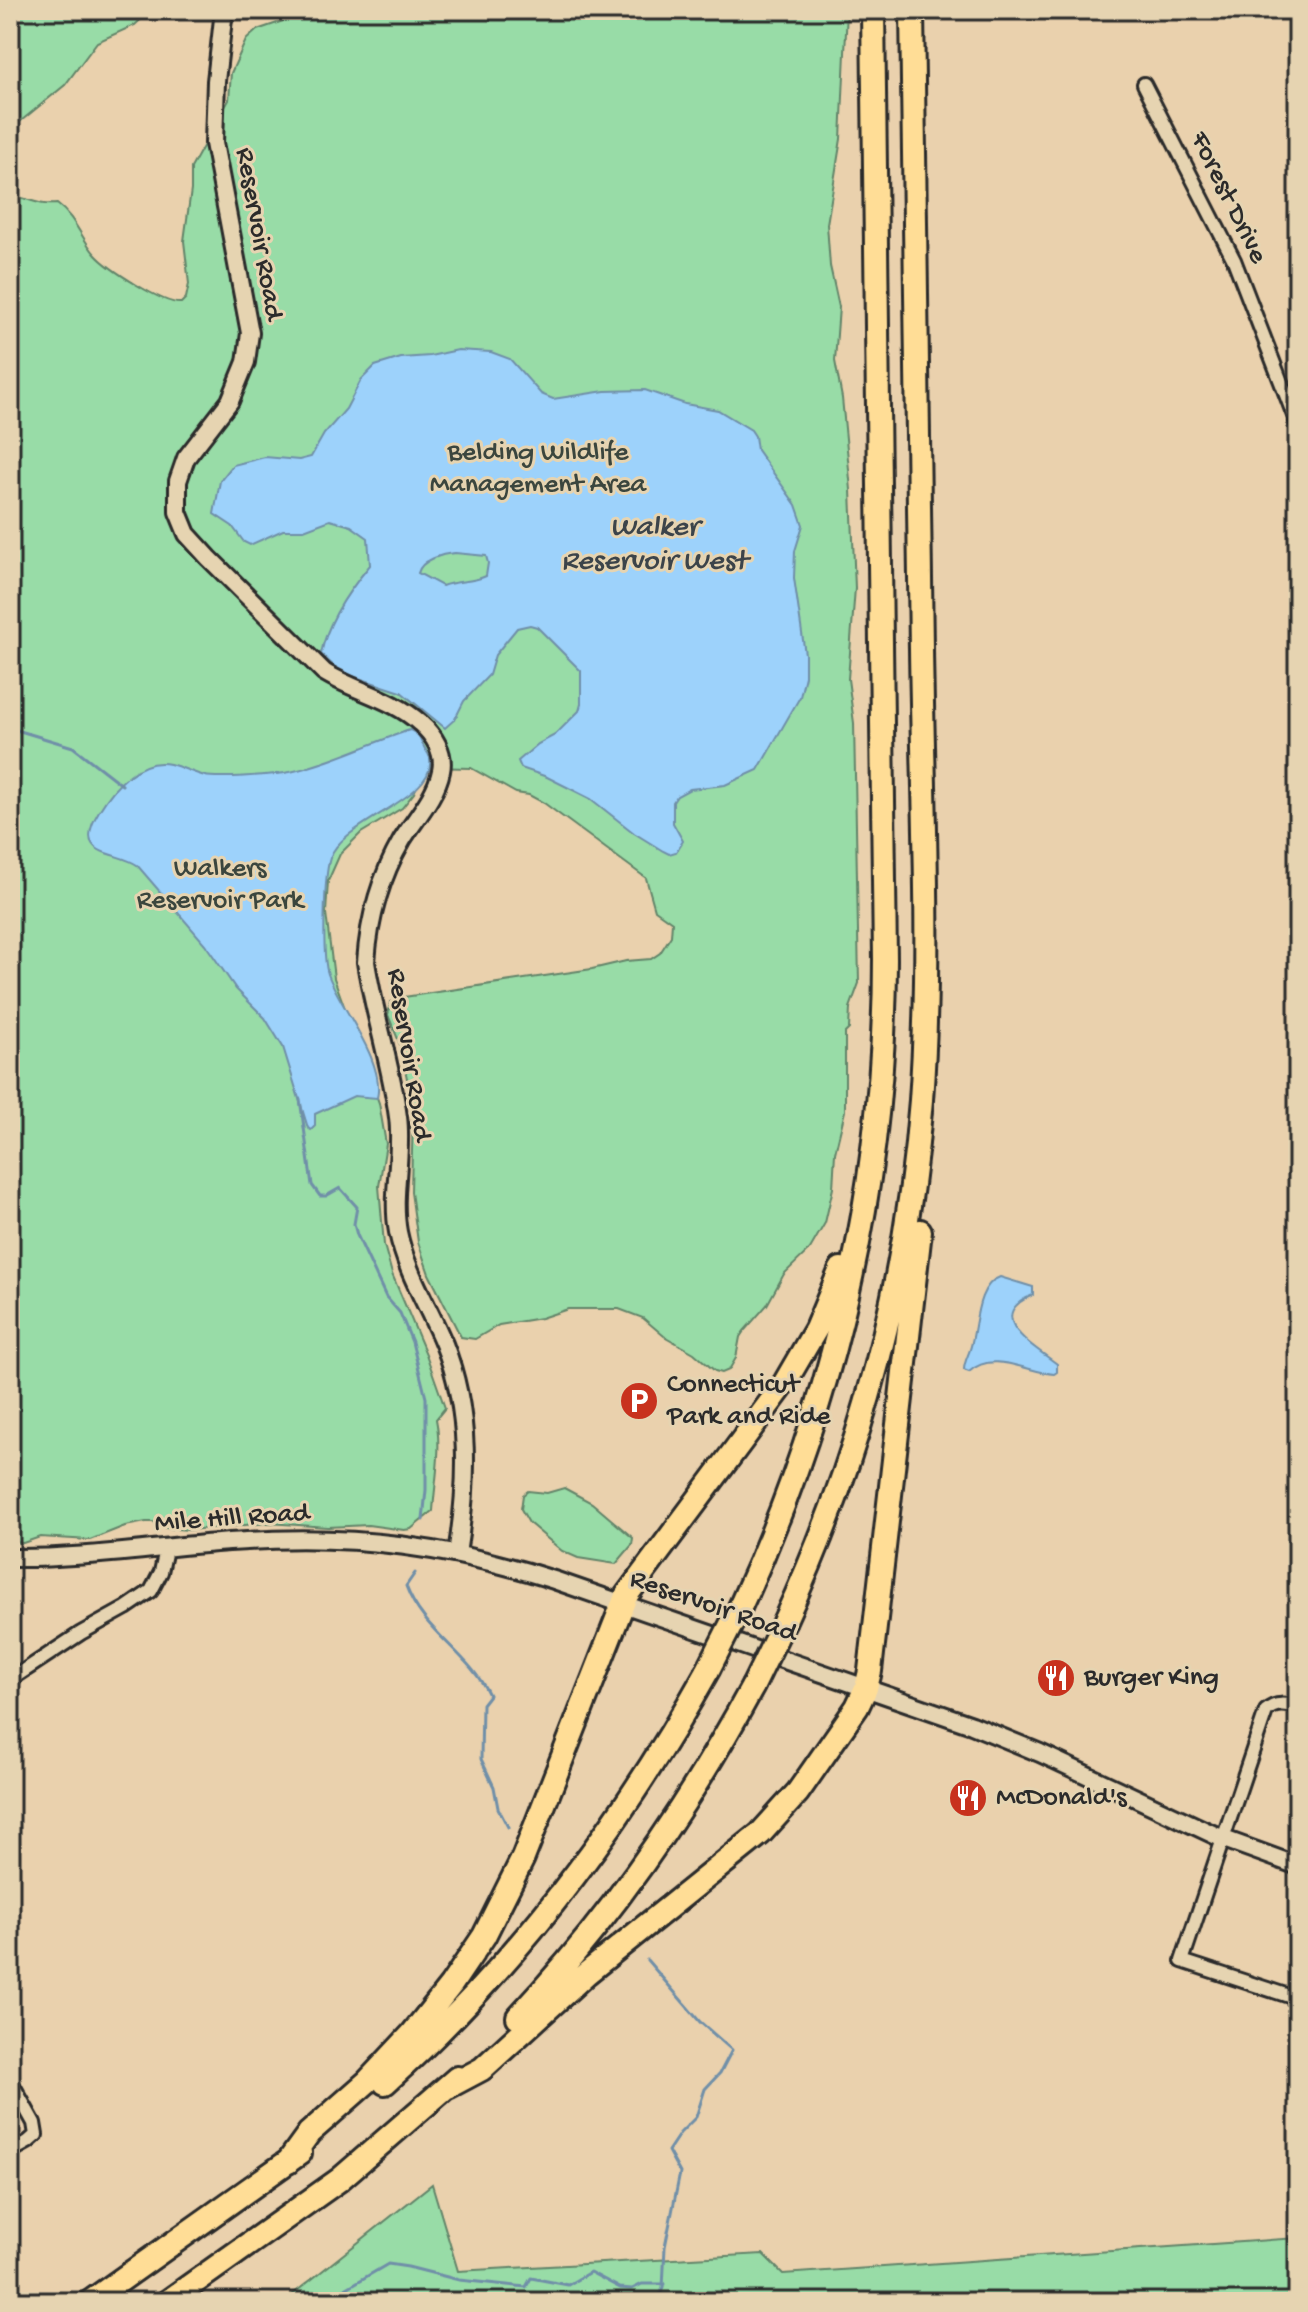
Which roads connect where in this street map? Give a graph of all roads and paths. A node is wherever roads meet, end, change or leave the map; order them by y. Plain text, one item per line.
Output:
1 (224, 10) edge
2 (873, 10) edge
3 (912, 10) edge
4 (1144, 84) dead end
5 (1298, 426) edge
6 (919, 1123) junction
7 (867, 1197) junction
8 (166, 1549) junction
9 (457, 1554) junction
10 (10, 1558) edge
11 (622, 1603) junction
12 (10, 1680) edge
13 (866, 1688) junction
14 (1298, 1708) edge
15 (1221, 1838) junction
16 (1298, 1866) edge
17 (1298, 1999) edge
18 (10, 2080) edge
19 (448, 2087) junction
20 (10, 2152) edge
21 (288, 2162) junction
22 (90, 2302) edge
23 (167, 2302) edge

1 - 9 street, Reservoir Road
2 - 7 highway
3 - 6 highway
4 - 5 street, Forest Drive
6 - 13 highway
6 - 19 highway, bridge
7 - 11 highway
7 - 21 highway, bridge
8 - 9 street, Mile Hill Road
8 - 10 street, Mile Hill Road
8 - 12 street
9 - 11 street, Reservoir Road
11 - 13 street, Reservoir Road
11 - 21 highway
13 - 15 street, Reservoir Road
13 - 19 highway
14 - 15 street
15 - 16 street, Reservoir Road
15 - 17 street
18 - 20 street
19 - 23 highway
21 - 22 highway

